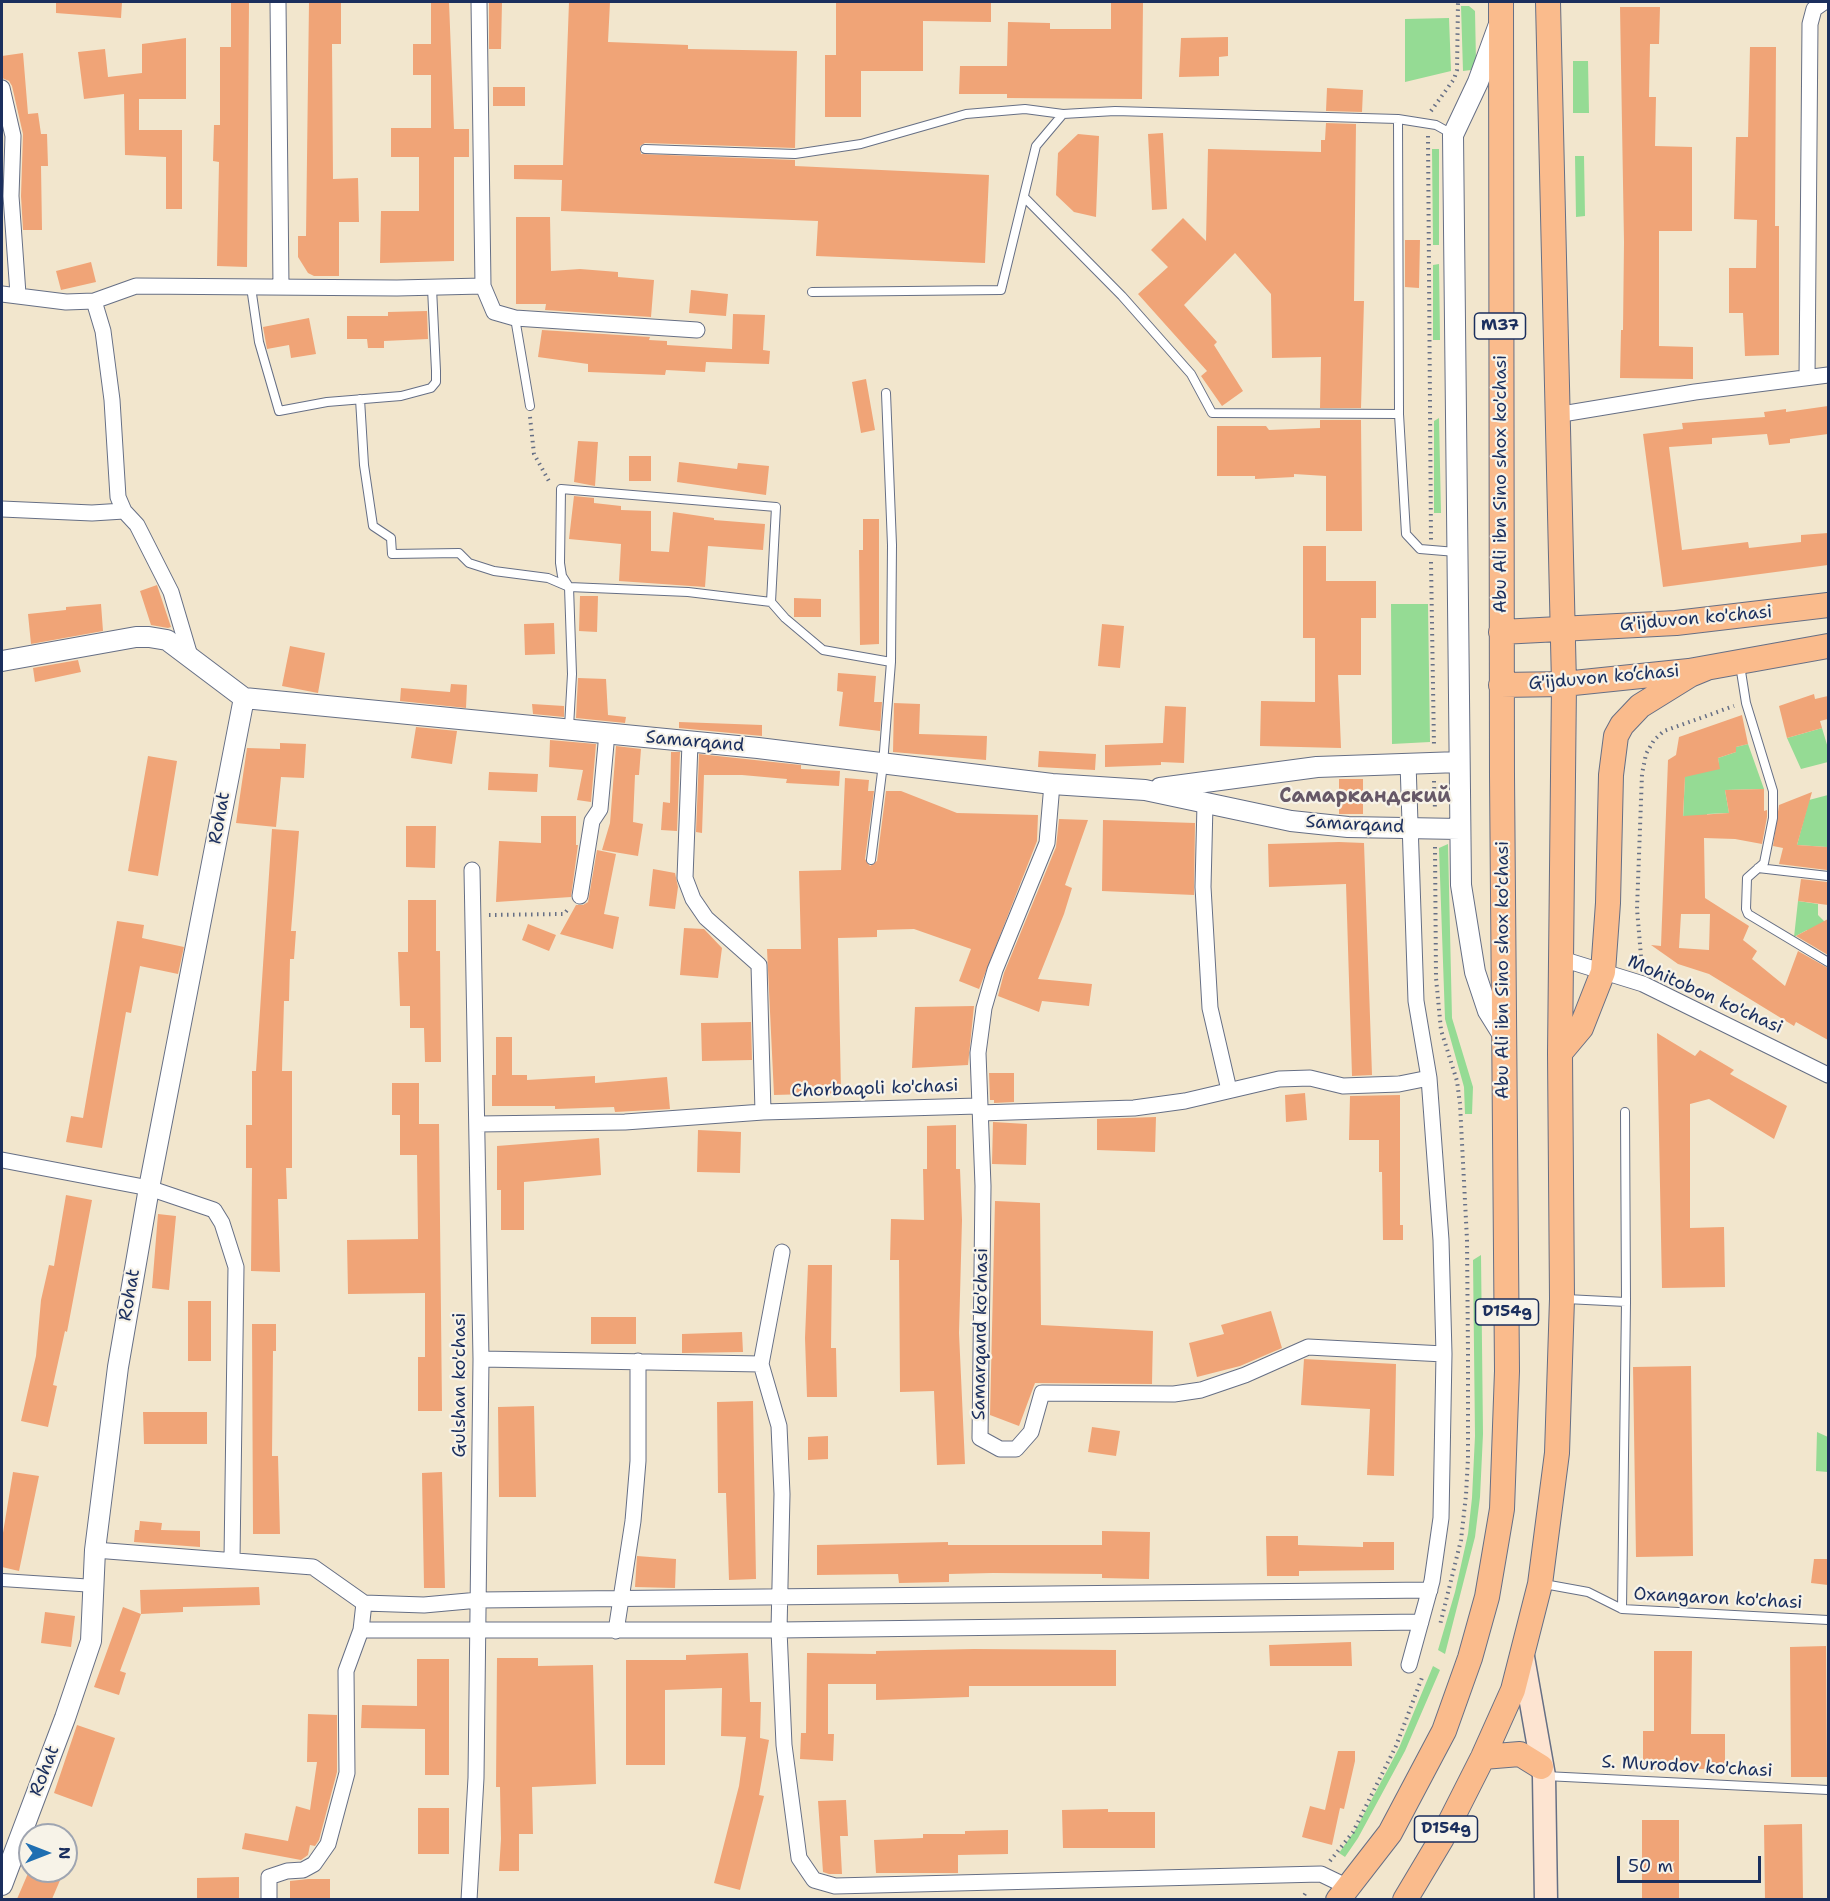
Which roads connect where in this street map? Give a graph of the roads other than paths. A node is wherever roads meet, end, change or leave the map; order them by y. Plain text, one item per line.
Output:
1 (278, 2) edge
2 (479, 2) edge
3 (1548, 2) edge
4 (1824, 2) edge
5 (1501, 10) edge
6 (2, 88) edge
7 (1063, 114) junction
8 (1398, 119) junction
9 (1453, 135) junction
10 (645, 149) dead end
11 (1024, 197) junction
12 (483, 286) junction
13 (251, 287) junction
14 (281, 287) junction
15 (432, 288) junction
16 (812, 292) dead end
17 (2, 294) edge
18 (18, 294) junction
19 (94, 301) junction
20 (515, 318) junction
21 (698, 330) dead end
22 (1828, 375) edge
23 (1807, 377) junction
24 (886, 393) dead end
25 (360, 399) junction
26 (530, 406) road end
27 (1399, 414) junction
28 (1556, 415) junction
29 (2, 509) edge
30 (124, 511) junction
31 (1458, 552) junction
32 (569, 587) junction
33 (771, 602) junction
34 (1828, 605) edge
35 (1563, 630) junction
36 (1501, 632) junction
37 (1828, 646) edge
38 (190, 656) junction
39 (1740, 660) junction
40 (2, 661) edge
41 (891, 662) junction
42 (1707, 668) junction
43 (1563, 684) junction
44 (1501, 685) junction
45 (244, 698) junction
46 (569, 730) junction
47 (607, 733) junction
48 (690, 743) junction
49 (1459, 762) junction
50 (1408, 763) junction
51 (883, 764) junction
52 (1052, 784) junction
53 (1145, 790) junction
54 (1205, 804) junction
55 (1411, 827) junction
56 (1460, 829) junction
57 (871, 860) dead end
58 (1758, 868) junction
59 (472, 870) dead end
60 (1828, 876) edge
61 (580, 896) road end
62 (1562, 959) junction
63 (1828, 962) edge
64 (1603, 972) junction
65 (1503, 1035) junction
66 (1560, 1053) junction
67 (1828, 1075) edge
68 (1429, 1078) junction
69 (1229, 1090) junction
70 (979, 1109) junction
71 (763, 1112) junction
72 (1625, 1112) dead end
73 (478, 1124) junction
74 (2, 1160) edge
75 (149, 1188) junction
76 (782, 1252) dead end
77 (1562, 1299) junction
78 (1626, 1302) junction
79 (1444, 1354) junction
80 (481, 1359) junction
81 (638, 1361) junction
82 (761, 1364) junction
83 (95, 1550) junction
84 (232, 1559) junction
85 (2, 1580) edge
86 (1540, 1584) junction
87 (95, 1587) junction
88 (1430, 1590) junction
89 (781, 1597) junction
90 (622, 1599) junction
91 (479, 1600) junction
92 (364, 1603) junction
93 (1622, 1609) junction
94 (1828, 1620) edge
95 (1421, 1622) junction
96 (361, 1630) junction
97 (478, 1630) junction
98 (779, 1630) junction
99 (616, 1631) junction
100 (1523, 1657) junction
101 (1409, 1665) dead end
102 (1483, 1757) junction
103 (1542, 1772) junction
104 (1828, 1790) edge
105 (2, 1885) edge
106 (1343, 1893) edge
107 (269, 1899) edge
108 (469, 1899) edge
109 (1405, 1899) edge
110 (1545, 1899) edge

1 - 14 street
2 - 12 street
3 - 28 main road
4 - 23 street
5 - 9 street
5 - 36 main road, Abu Ali ibn Sino shox ko'chasi / M37
6 - 18 street
7 - 8 lane
7 - 10 lane
7 - 11 lane
8 - 9 lane
8 - 27 lane
9 - 31 street
11 - 16 lane
11 - 27 lane
12 - 15 street
12 - 20 street
13 - 14 street
13 - 19 street
13 - 25 lane
14 - 15 street
15 - 25 lane
17 - 18 street
18 - 19 street
19 - 30 street
20 - 21 street
20 - 26 lane
22 - 23 street
23 - 28 street
24 - 41 lane
25 - 32 lane
27 - 31 lane
28 - 35 main road
29 - 30 street
30 - 38 street
31 - 49 street
32 - 33 lane
32 - 33 lane
32 - 46 lane
33 - 41 lane
34 - 35 main road, G'ijduvon ko'chasi
35 - 36 main road
35 - 43 main road
36 - 44 main road, Abu Ali ibn Sino shox ko'chasi / M37
37 - 39 main road
38 - 40 street
38 - 45 street
39 - 42 main road
39 - 58 lane
41 - 51 lane
42 - 43 main road, G'ijduvon ko‘chasi
42 - 64 main road
43 - 44 main road, G'ijduvon ko‘chasi
43 - 62 main road, D154g
44 - 65 main road, Abu Ali ibn Sino shox ko'chasi / D154g
45 - 46 street, Samarqand
45 - 75 street, Rohat
46 - 47 street, Samarqand
47 - 48 street, Samarqand
47 - 61 street
48 - 51 street, Samarqand
48 - 71 street
49 - 50 street, Samarqand
49 - 56 street
50 - 53 street, Samarqand
50 - 55 street
51 - 52 street, Samarqand
51 - 57 lane
52 - 53 street, Samarqand
52 - 70 street, Chorbaqoli ko'chasi
53 - 54 street, Samarqand
54 - 55 street, Samarqand
54 - 69 street
55 - 56 street, Samarqand
55 - 68 street
56 - 65 street
58 - 60 lane
58 - 63 lane
59 - 73 street, Gulshan ko'chasi
62 - 64 street, Mohitobon ko'chasi
62 - 66 main road, D154g
64 - 66 main road
64 - 67 street, Mohitobon ko'chasi
65 - 106 main road, Abu Ali ibn Sino shox ko'chasi / D154g
66 - 77 main road, D154g
68 - 69 street
68 - 79 street
69 - 70 street
70 - 71 street, Chorbaqoli ko'chasi
70 - 79 street, Samarqand ko'chasi
71 - 73 street, Chorbaqoli ko'chasi
72 - 78 lane
73 - 80 street, Gulshan ko'chasi
74 - 75 street
75 - 83 street, Rohat
75 - 84 street
76 - 82 street
77 - 78 lane
77 - 86 main road, D154g
78 - 93 lane
79 - 88 street
80 - 81 street
80 - 91 street, Gulshan ko'chasi
81 - 82 street
81 - 90 street
82 - 89 street
83 - 84 street
83 - 87 street, Rohat
84 - 92 street
85 - 87 street
86 - 93 lane, Oxangaron ko'chasi
86 - 100 main road, D154g
87 - 105 street, Rohat
88 - 89 street
88 - 95 street
89 - 90 street
89 - 98 street
90 - 91 street
90 - 99 street
91 - 92 street
91 - 97 street, Gulshan ko'chasi
92 - 96 street
93 - 94 lane, Oxangaron ko'chasi
95 - 98 street
95 - 101 street
96 - 97 street
96 - 107 street
97 - 99 street
97 - 108 street, Gulshan ko'chasi
98 - 99 street
98 - 106 street
100 - 102 main road, D154g
100 - 103 main road, D154g
102 - 103 main road
102 - 109 main road, D154g
103 - 104 lane, S. Murodov ko'chasi
103 - 110 main road, D154g

